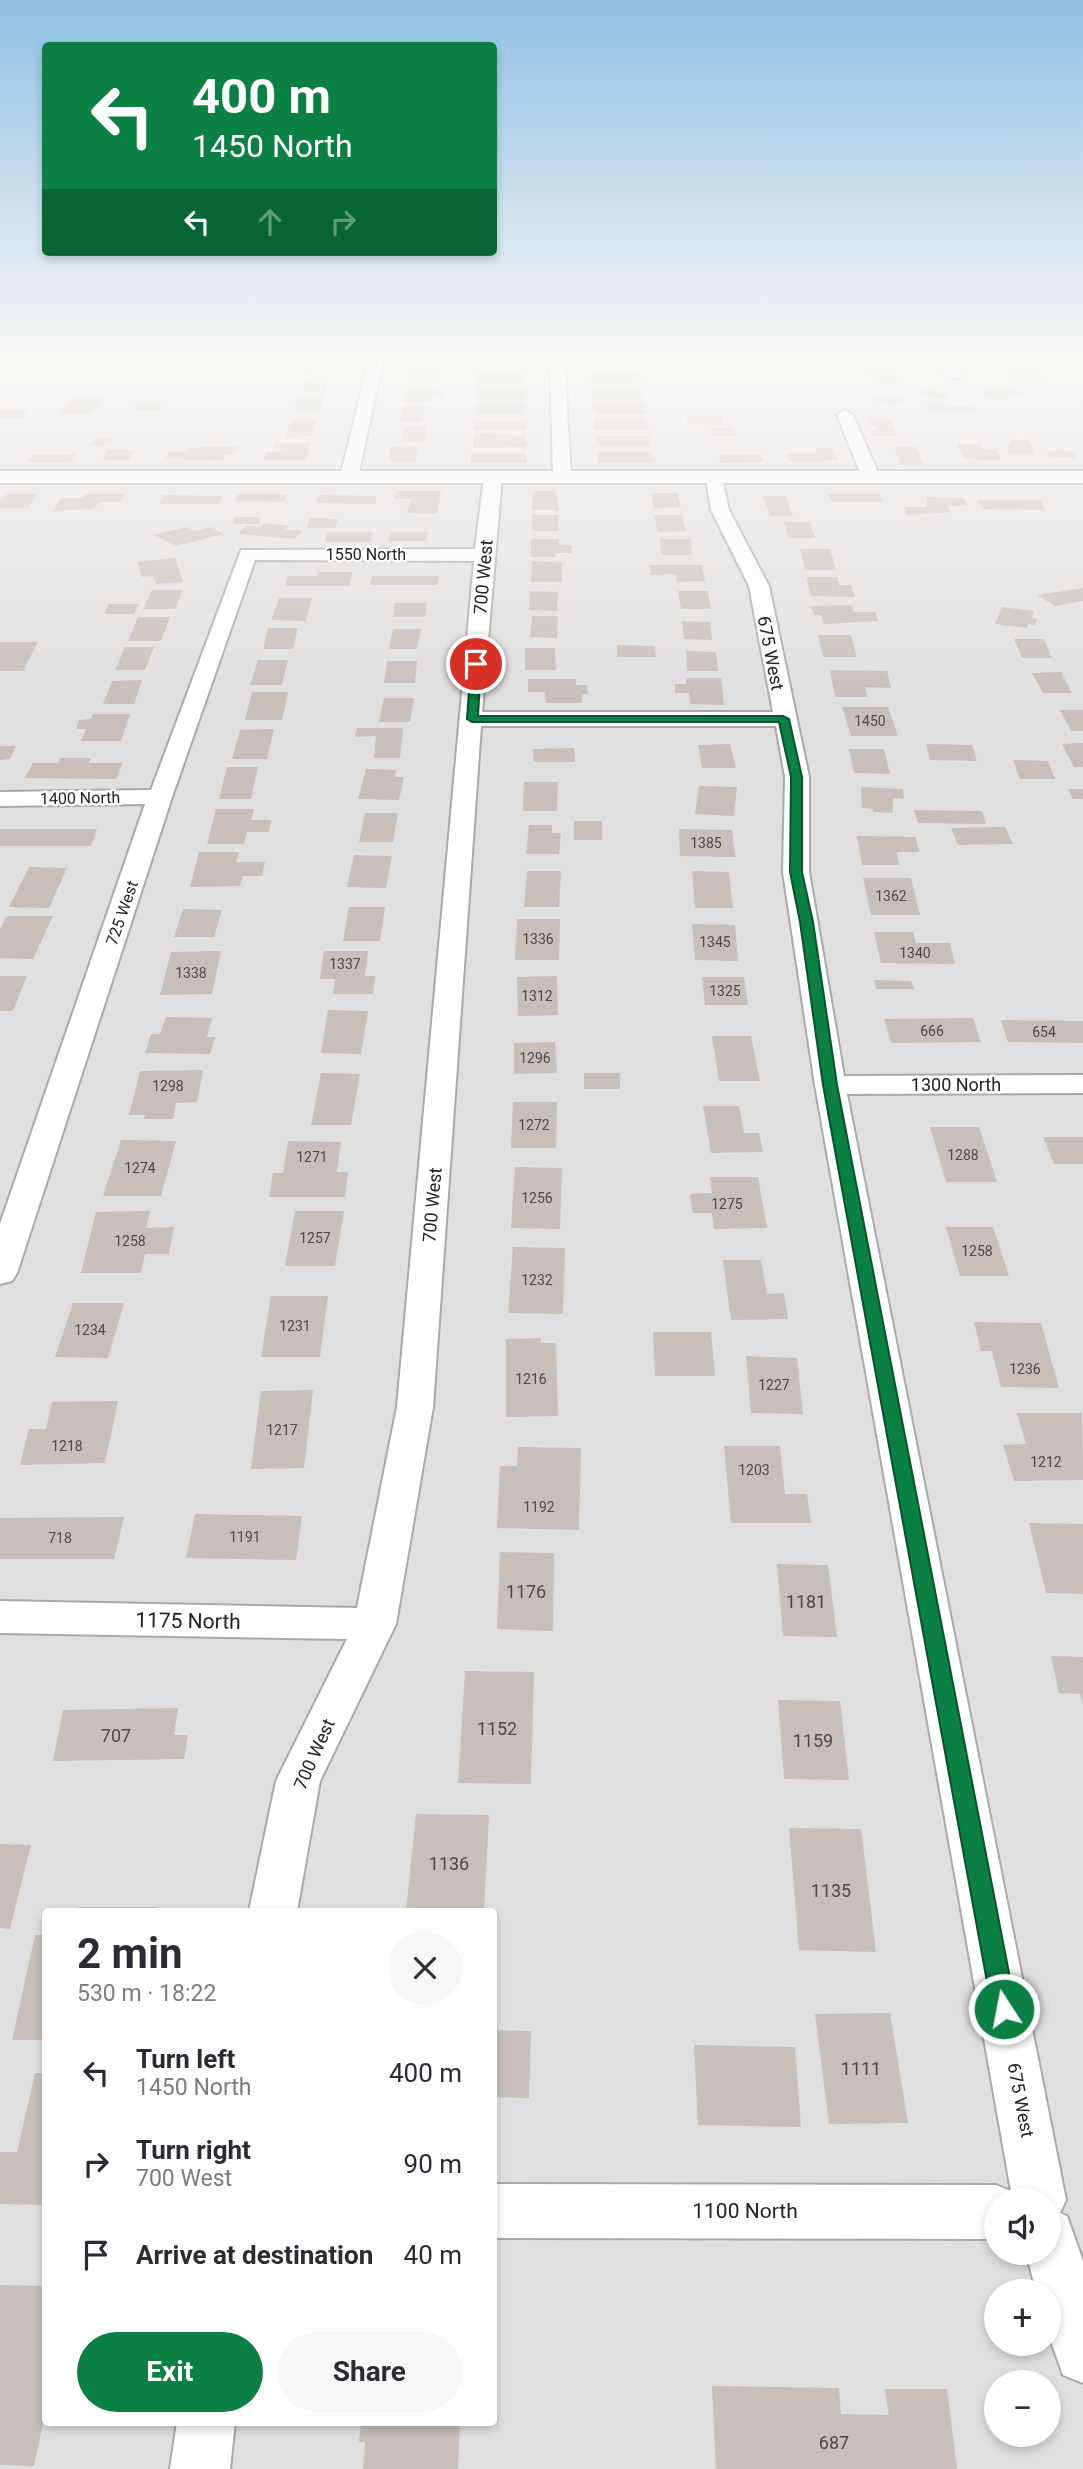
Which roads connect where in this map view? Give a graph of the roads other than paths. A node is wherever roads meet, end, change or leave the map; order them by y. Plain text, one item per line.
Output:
1 (350, 471) edge
2 (562, 471) edge
3 (869, 471) edge
4 (0, 477) edge
5 (349, 477) junction
6 (493, 477) junction
7 (562, 477) junction
8 (871, 477) junction
9 (1083, 477) edge
10 (715, 478) junction
11 (248, 554) joint
12 (484, 555) junction
13 (472, 719) junction
14 (783, 719) junction
15 (160, 797) junction
16 (0, 799) edge
17 (1083, 1084) edge
18 (830, 1085) junction
19 (0, 1273) edge
20 (0, 1617) edge
21 (375, 1624) junction
22 (274, 1908) edge
23 (1037, 2188) edge
24 (497, 2211) edge
25 (984, 2212) edge
26 (1057, 2265) edge
27 (1083, 2355) edge
28 (205, 2426) edge
29 (200, 2469) edge

1 - 5 street
2 - 7 street
3 - 8 street
4 - 5 street
5 - 6 street
6 - 7 street
6 - 12 street, 700 West
7 - 10 street
8 - 9 street
8 - 10 street
10 - 14 street, 675 West
11 - 12 street, 1550 North
11 - 15 street, 725 West
12 - 13 street, 700 West
13 - 14 street
13 - 21 street, 700 West
14 - 18 street, 675 West
15 - 16 street, 1400 North
15 - 19 street, 725 West
17 - 18 street, 1300 North
18 - 23 street, 675 West
20 - 21 street, 1175 North
21 - 22 street, 700 West
24 - 25 street, 1100 North
26 - 27 street
28 - 29 street

